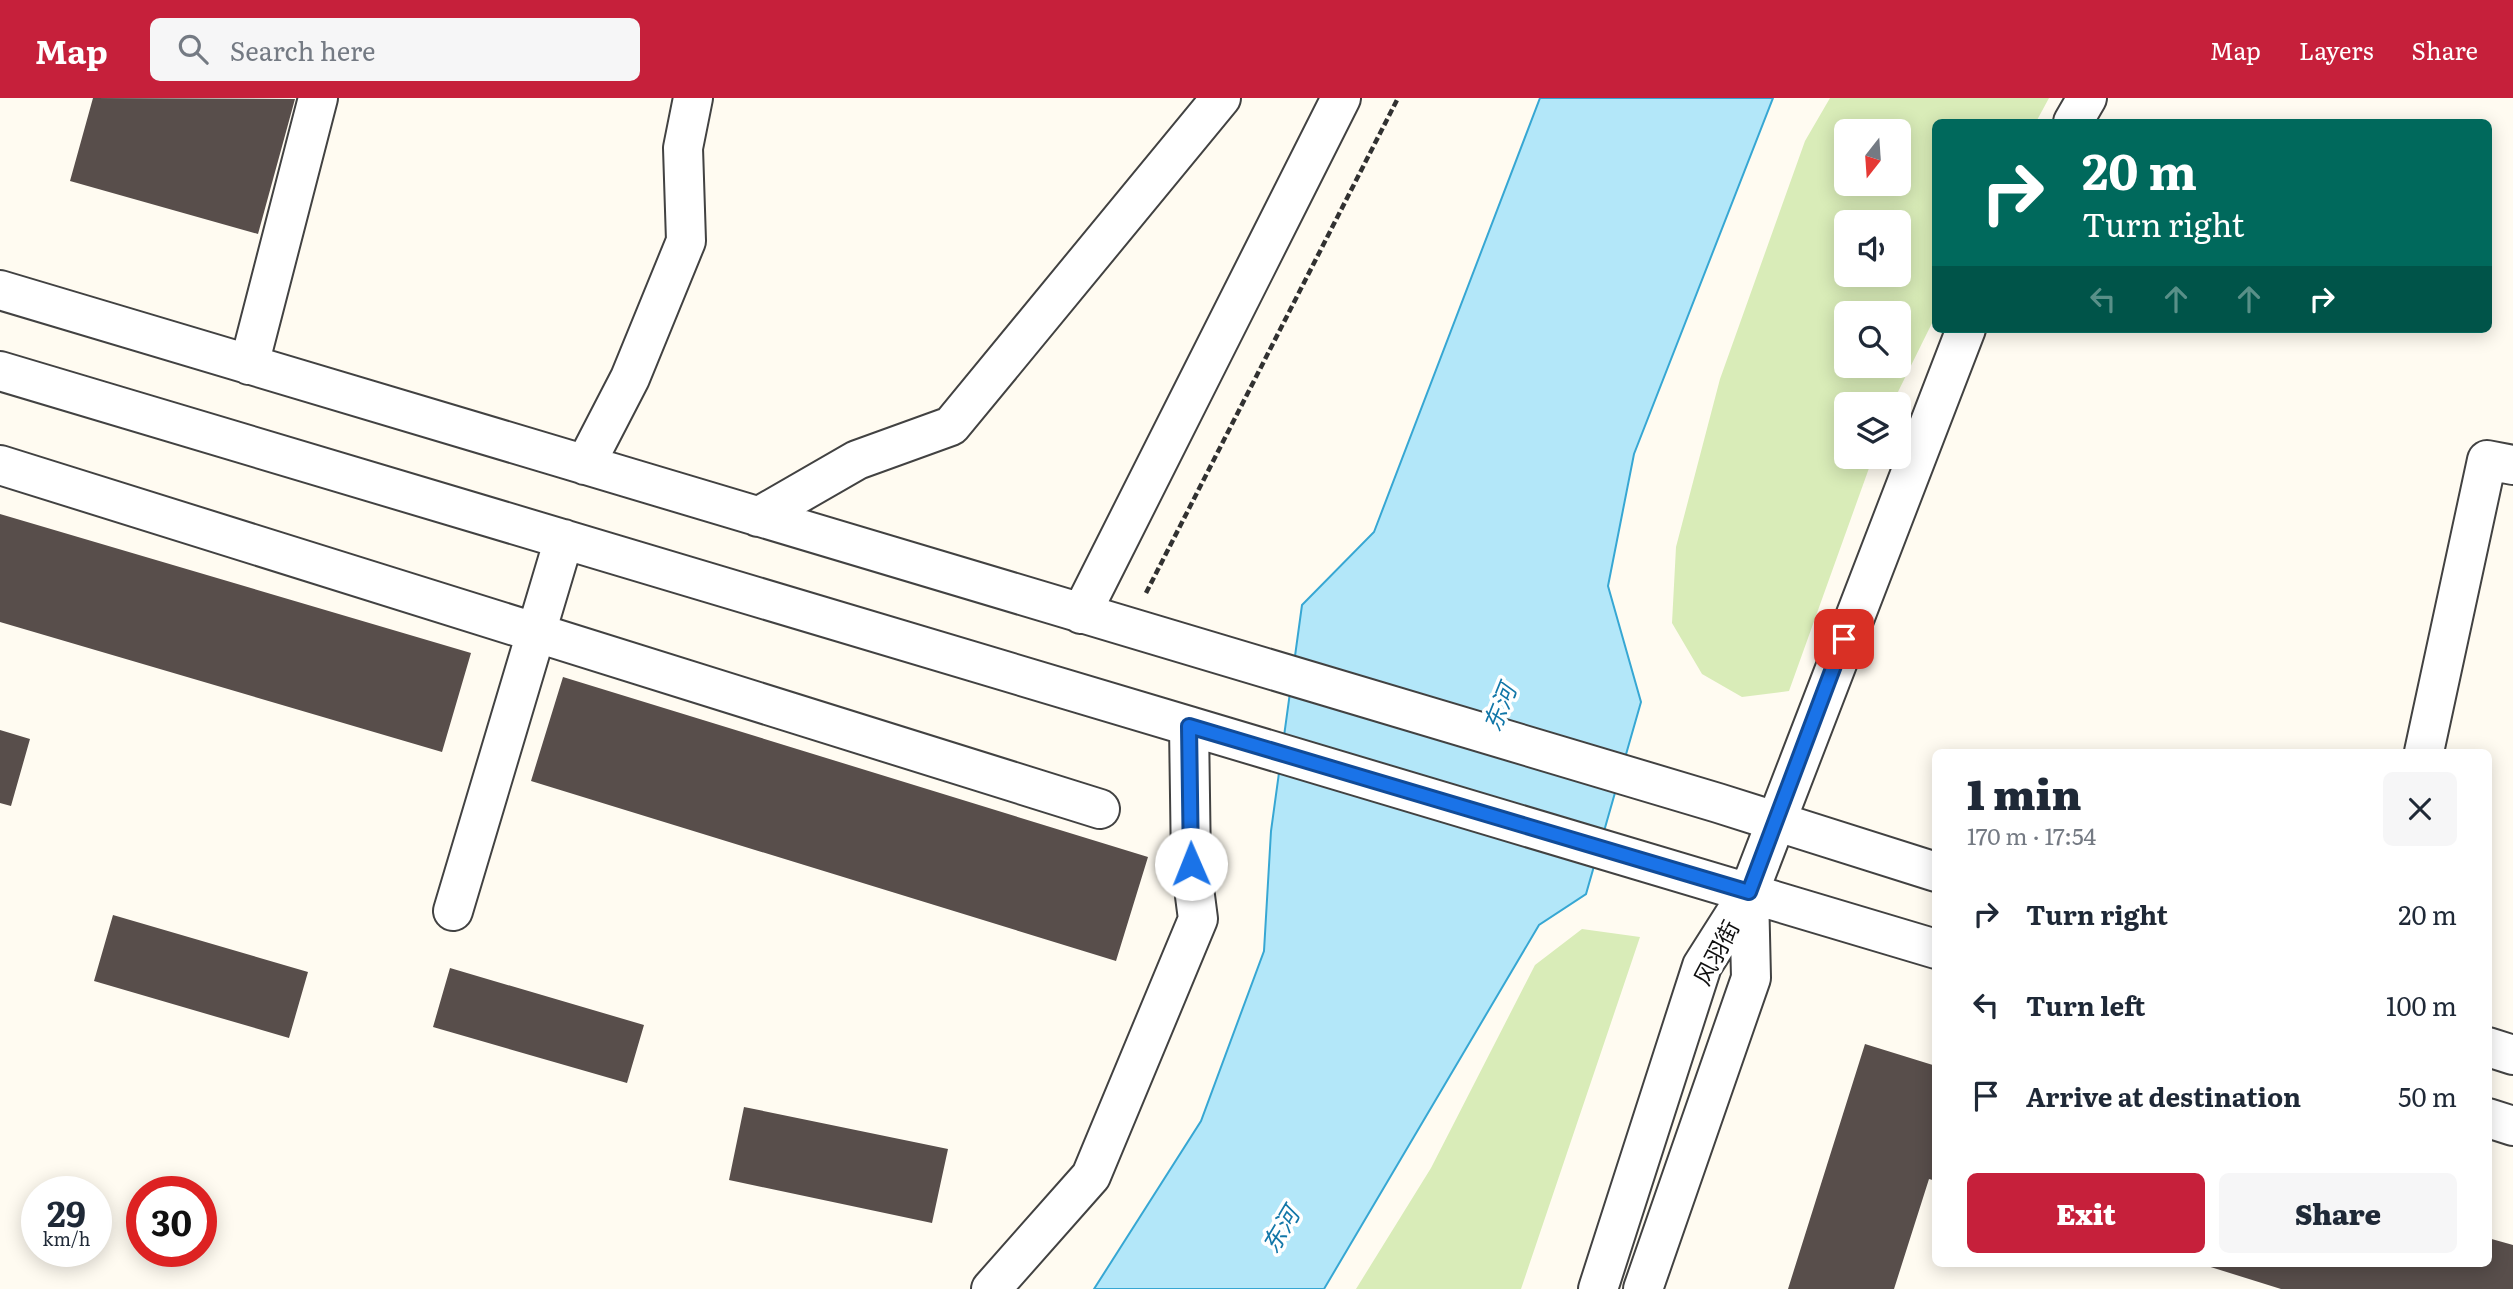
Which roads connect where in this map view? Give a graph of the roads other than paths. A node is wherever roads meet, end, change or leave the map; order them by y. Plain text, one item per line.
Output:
1 (318, 98) edge
2 (694, 98) edge
3 (1222, 98) edge
4 (1341, 98) edge
5 (2087, 98) edge
6 (2075, 119) edge
7 (0, 290) edge
8 (1964, 333) edge
9 (249, 365) junction
10 (0, 371) edge
11 (0, 465) edge
12 (2513, 465) edge
13 (585, 466) junction
14 (758, 517) junction
15 (564, 539) junction
16 (1081, 614) junction
17 (538, 633) junction
18 (1189, 726) junction
19 (2425, 749) edge
20 (1100, 808) dead end
21 (1774, 821) junction
22 (1932, 871) edge
23 (1749, 892) junction
24 (453, 911) dead end
25 (1932, 948) edge
26 (2492, 1048) edge
27 (2513, 1055) edge
28 (2492, 1119) edge
29 (2513, 1126) edge
30 (991, 1289) edge
31 (1598, 1289) edge
32 (1643, 1289) edge

1 - 9 street
2 - 13 street
3 - 14 street
4 - 16 street
5 - 6 street
7 - 9 street
8 - 21 street
9 - 13 street
10 - 15 street
11 - 17 street
12 - 19 street
13 - 14 street
14 - 16 street
15 - 17 street
15 - 18 street
16 - 21 street
17 - 20 street
17 - 24 street
18 - 23 street
18 - 30 street
21 - 22 street
21 - 23 street
23 - 25 street
23 - 31 street, 风羽街
23 - 32 street, 风羽街
26 - 27 street
28 - 29 street

